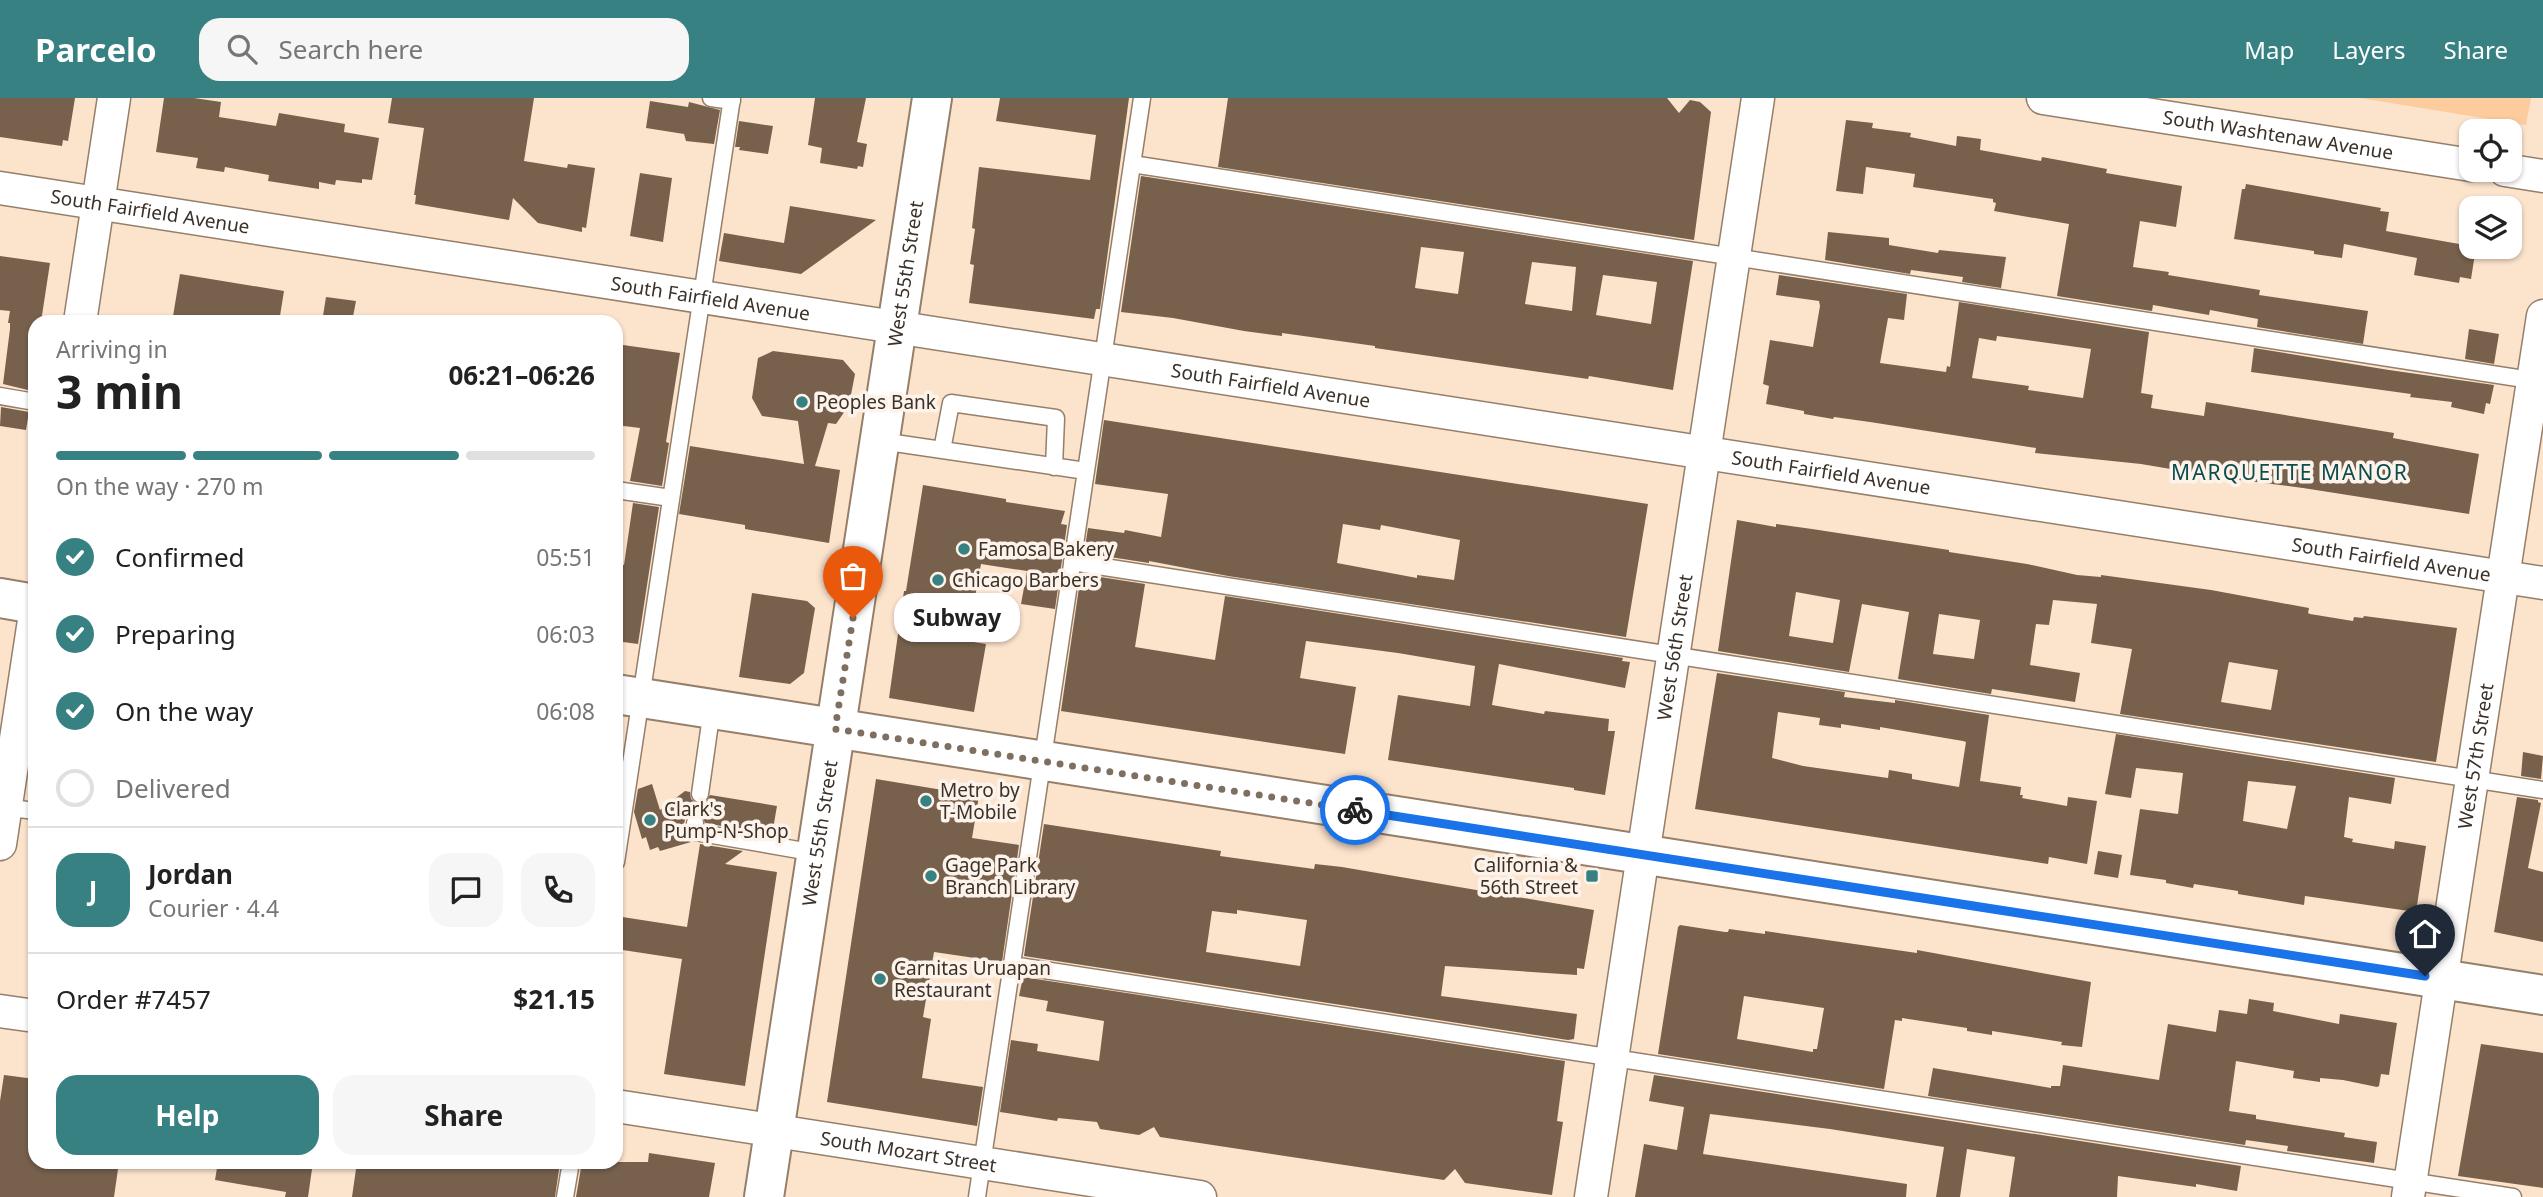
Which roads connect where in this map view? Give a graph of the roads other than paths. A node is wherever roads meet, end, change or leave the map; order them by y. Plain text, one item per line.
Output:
1 (114, 98) edge
2 (711, 98) edge
3 (933, 98) edge
4 (1142, 98) edge
5 (1758, 98) edge
6 (2043, 98) edge
7 (732, 100) edge
8 (2076, 101) edge
9 (2459, 162) edge
10 (1132, 164) junction
11 (2522, 173) edge
12 (2543, 176) edge
13 (0, 188) edge
14 (98, 203) junction
15 (1734, 257) junction
16 (702, 297) junction
17 (81, 315) edge
18 (2543, 316) edge
19 (898, 327) junction
20 (1103, 359) junction
21 (2538, 381) edge
22 (0, 396) edge
23 (28, 400) edge
24 (881, 441) junction
25 (942, 450) junction
26 (1704, 453) junction
27 (1054, 467) junction
28 (1086, 471) junction
29 (623, 491) edge
30 (671, 498) junction
31 (1072, 562) junction
32 (2503, 577) junction
33 (2543, 583) edge
34 (0, 598) edge
35 (28, 603) edge
36 (1673, 655) junction
37 (28, 679) edge
38 (628, 696) edge
39 (712, 709) junction
40 (835, 729) junction
41 (1041, 761) junction
42 (623, 765) edge
43 (2472, 779) junction
44 (2543, 790) edge
45 (700, 794) dead end
46 (14, 808) edge
47 (695, 823) dead end
48 (0, 844) edge
49 (816, 853) junction
50 (1642, 854) junction
51 (1012, 965) junction
52 (2442, 979) junction
53 (2543, 995) edge
54 (0, 1011) edge
55 (28, 1015) edge
56 (1612, 1058) junction
57 (623, 1108) edge
58 (774, 1131) junction
59 (982, 1163) junction
60 (569, 1169) edge
61 (2409, 1189) edge
62 (565, 1197) edge
63 (764, 1197) edge
64 (976, 1197) edge
65 (1200, 1197) edge
66 (1591, 1197) edge
67 (2513, 1197) edge

1 - 14 street
2 - 7 lane
3 - 19 street, West 55th Street
4 - 10 lane
5 - 15 street, West 56th Street
6 - 8 street, South Washtenaw Avenue
7 - 16 lane
8 - 9 street, South Washtenaw Avenue
10 - 15 lane
10 - 20 lane
11 - 12 street
13 - 14 street, South Fairfield Avenue
14 - 16 street, South Fairfield Avenue
14 - 17 street
15 - 21 lane
15 - 26 street, West 56th Street
16 - 19 street, South Fairfield Avenue
16 - 30 lane
18 - 21 street, West 57th Street
19 - 20 street, South Fairfield Avenue
19 - 24 street, West 55th Street
20 - 26 street, South Fairfield Avenue
20 - 28 lane
21 - 32 street, West 57th Street
22 - 23 lane
24 - 25 lane
24 - 40 street, West 55th Street
25 - 27 lane
25 - 27 lane
26 - 32 street, South Fairfield Avenue
26 - 36 street, West 56th Street
27 - 28 lane
28 - 31 lane
29 - 30 lane
30 - 38 lane
31 - 36 lane
31 - 41 lane
32 - 33 street, South Fairfield Avenue
32 - 43 street, West 57th Street
34 - 35 street
36 - 43 lane
36 - 50 street, West 56th Street
37 - 46 street
38 - 39 street
38 - 42 lane
39 - 40 street
39 - 45 lane
40 - 41 street
40 - 49 street, West 55th Street
41 - 50 street
41 - 51 lane
43 - 44 lane
43 - 52 street, West 57th Street
46 - 48 street
47 - 49 lane
49 - 58 street, West 55th Street
50 - 52 street
50 - 56 street, West 56th Street
51 - 56 lane
51 - 59 lane
52 - 53 street
52 - 61 street, West 57th Street
54 - 55 street
56 - 61 lane
56 - 66 street, West 56th Street
57 - 58 street, South Mozart Street
58 - 59 street, South Mozart Street
58 - 63 street, West 55th Street
59 - 64 lane
59 - 65 street, South Mozart Street
60 - 62 lane
61 - 67 lane

